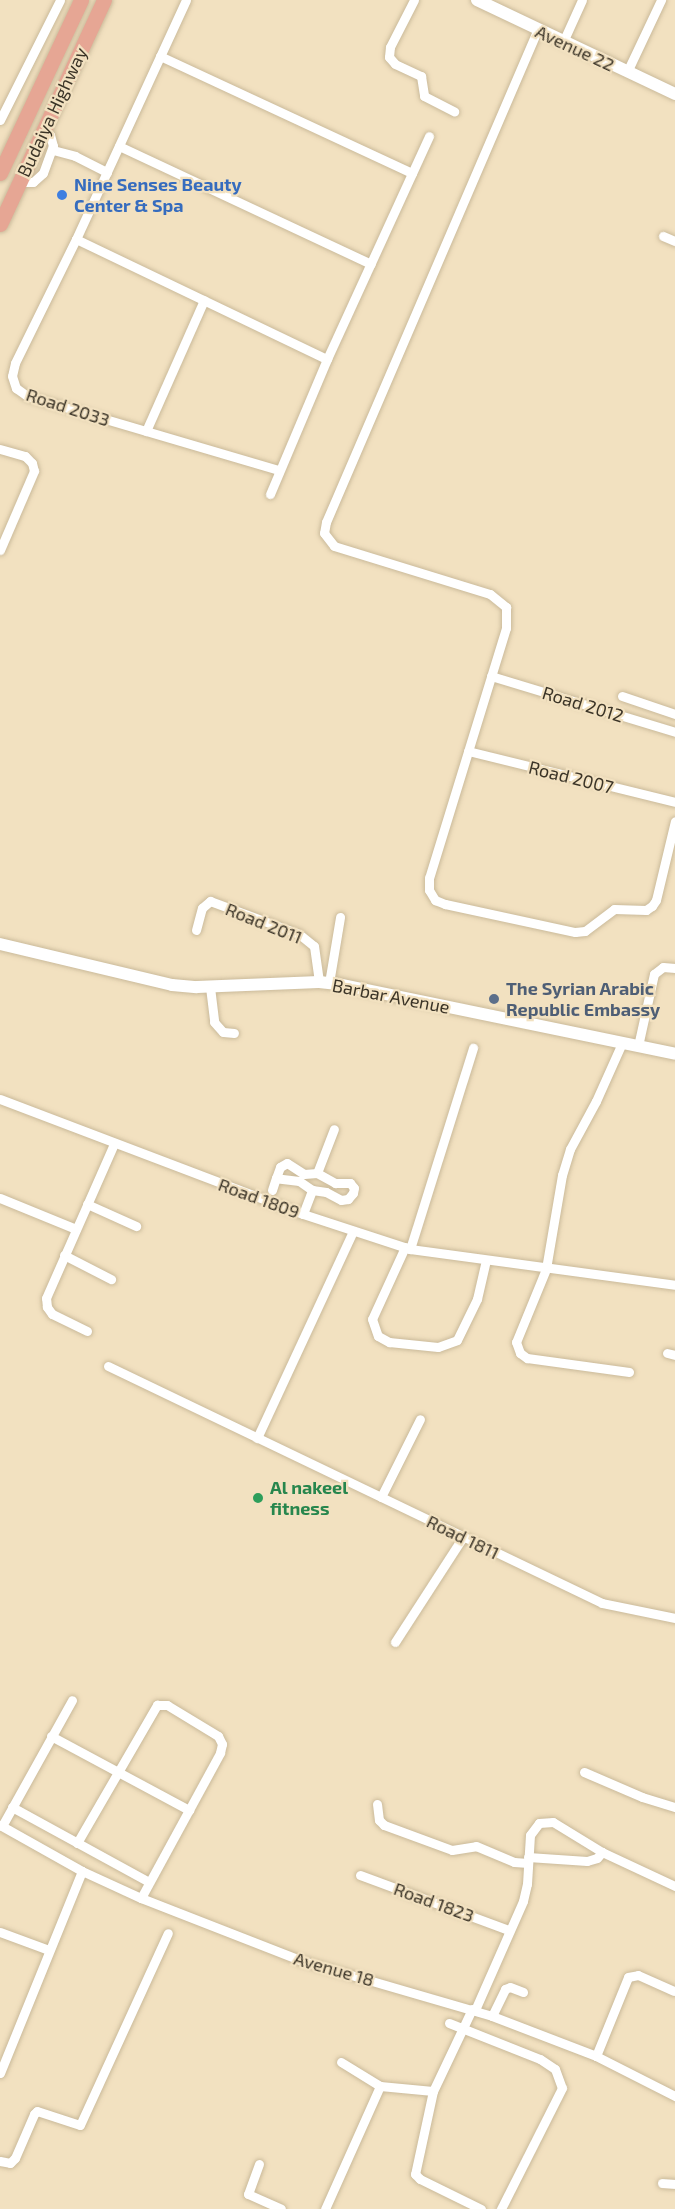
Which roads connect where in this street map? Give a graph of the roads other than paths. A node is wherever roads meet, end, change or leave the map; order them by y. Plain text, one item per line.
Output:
1 (60, 0) edge
2 (81, 0) edge
3 (104, 0) edge
4 (186, 0) edge
5 (414, 0) edge
6 (477, 0) edge
7 (582, 0) edge
8 (661, 0) edge
9 (537, 31) junction
10 (563, 42) junction
11 (160, 56) junction
12 (627, 72) junction
13 (675, 94) edge
14 (454, 111) dead end
15 (0, 120) edge
16 (44, 130) junction
17 (429, 136) dead end
18 (119, 146) junction
19 (53, 150) junction
20 (108, 172) junction
21 (0, 173) edge
22 (412, 173) junction
23 (20, 182) junction
24 (0, 224) edge
25 (663, 236) dead end
26 (76, 239) junction
27 (675, 241) edge
28 (370, 264) junction
29 (204, 300) junction
30 (327, 359) junction
31 (146, 431) junction
32 (0, 449) edge
33 (279, 470) junction
34 (270, 494) dead end
35 (0, 550) edge
36 (491, 676) junction
37 (622, 696) dead end
38 (675, 714) edge
39 (675, 732) edge
40 (468, 751) junction
41 (675, 802) edge
42 (675, 821) edge
43 (339, 917) dead end
44 (196, 930) dead end
45 (0, 944) edge
46 (675, 968) edge
47 (324, 982) junction
48 (210, 987) junction
49 (234, 1033) dead end
50 (622, 1043) junction
51 (638, 1046) junction
52 (473, 1048) dead end
53 (675, 1054) edge
54 (0, 1100) edge
55 (334, 1129) dead end
56 (114, 1144) junction
57 (317, 1173) junction
58 (301, 1177) junction
59 (276, 1178) junction
60 (333, 1182) junction
61 (272, 1190) dead end
62 (312, 1191) junction
63 (328, 1192) junction
64 (0, 1198) edge
65 (87, 1204) junction
66 (303, 1214) junction
67 (136, 1226) dead end
68 (76, 1229) junction
69 (353, 1231) junction
70 (407, 1248) junction
71 (64, 1255) junction
72 (486, 1261) junction
73 (546, 1269) junction
74 (111, 1279) dead end
75 (675, 1285) edge
76 (87, 1331) dead end
77 (108, 1366) dead end
78 (629, 1372) dead end
79 (420, 1419) dead end
80 (257, 1438) junction
81 (381, 1497) junction
82 (463, 1537) junction
83 (675, 1618) edge
84 (395, 1642) dead end
85 (72, 1700) dead end
86 (51, 1736) junction
87 (117, 1772) junction
88 (584, 1772) dead end
89 (377, 1804) dead end
90 (12, 1807) junction
91 (675, 1807) edge
92 (189, 1810) junction
93 (1, 1825) edge
94 (77, 1843) junction
95 (602, 1852) junction
96 (528, 1860) junction
97 (82, 1871) junction
98 (360, 1875) dead end
99 (150, 1882) junction
100 (675, 1886) edge
101 (141, 1898) junction
102 (508, 1930) junction
103 (0, 1932) edge
104 (168, 1933) dead end
105 (49, 1950) junction
106 (674, 1991) edge
107 (523, 1992) dead end
108 (473, 2010) junction
109 (492, 2016) junction
110 (449, 2023) dead end
111 (463, 2028) junction
112 (596, 2056) junction
113 (341, 2062) dead end
114 (0, 2073) edge
115 (380, 2086) junction
116 (434, 2091) junction
117 (675, 2096) edge
118 (0, 2161) edge
119 (259, 2164) dead end
120 (662, 2183) dead end
121 (675, 2184) edge
122 (281, 2209) edge
123 (325, 2209) edge
124 (481, 2209) edge
125 (501, 2209) edge

1 - 15 street
2 - 21 main road, Budaiya Highway
3 - 16 main road, Budaiya Highway
4 - 11 street, Road 2033
5 - 14 street
6 - 9 street, Avenue 22
7 - 10 street
8 - 12 street
9 - 10 street, Avenue 22
9 - 36 street
10 - 12 street, Avenue 22
11 - 18 street, Road 2033
11 - 22 street
12 - 13 street, Avenue 22
16 - 19 street
16 - 23 main road, Budaiya Highway
17 - 22 street
18 - 20 street, Road 2033
18 - 28 street
19 - 20 street
19 - 23 street
20 - 26 street, Road 2033
22 - 28 street
23 - 24 main road, Budaiya Highway
25 - 27 street
26 - 29 street
26 - 31 street, Road 2033
28 - 30 street
29 - 30 street
29 - 31 street
30 - 33 street
31 - 33 street, Road 2033
32 - 35 street
33 - 34 street
36 - 39 street, Road 2012
36 - 40 street
37 - 38 street
40 - 41 street, Road 2007
40 - 42 street
43 - 47 street
44 - 47 street, Road 2011
45 - 48 street, Barbar Avenue
46 - 51 street
47 - 48 street, Barbar Avenue
47 - 50 street, Barbar Avenue
48 - 49 street
50 - 51 street, Barbar Avenue
50 - 73 street
51 - 53 street, Barbar Avenue
52 - 70 street
54 - 56 street, Road 1809
55 - 57 street
56 - 65 street
56 - 66 street, Road 1809
57 - 58 street
57 - 60 street
58 - 59 street
58 - 59 street
58 - 62 street
59 - 61 street
60 - 63 street
60 - 63 street
62 - 63 street
62 - 66 street
64 - 68 street
65 - 67 street
65 - 68 street
66 - 69 street, Road 1809
68 - 71 street
69 - 70 street, Road 1809
69 - 80 street
70 - 72 street, Road 1809
70 - 72 street
71 - 74 street
71 - 76 street
72 - 73 street, Road 1809
73 - 75 street, Road 1809
73 - 78 street
77 - 80 street, Road 1811
79 - 81 street
80 - 81 street, Road 1811
81 - 82 street, Road 1811
82 - 83 street, Road 1811
82 - 84 street
85 - 86 street
86 - 87 street
86 - 90 street
87 - 92 street
87 - 92 street
87 - 94 street
88 - 91 street
89 - 96 street
90 - 93 street
90 - 94 street
92 - 99 street
93 - 97 street, Avenue 18
94 - 99 street
95 - 96 street
95 - 96 street
95 - 100 street
96 - 102 street
97 - 101 street, Avenue 18
97 - 105 street
98 - 102 street, Road 1823
99 - 101 street
101 - 108 street, Avenue 18
102 - 108 street
103 - 105 street
104 - 118 street
105 - 114 street
106 - 112 street
107 - 109 street
108 - 109 street, Avenue 18
108 - 111 street
109 - 112 street, Avenue 18
110 - 111 street
111 - 116 street
111 - 125 street
112 - 117 street, Avenue 18
113 - 115 street
115 - 116 street
115 - 123 street
116 - 124 street
119 - 122 street
120 - 121 street

